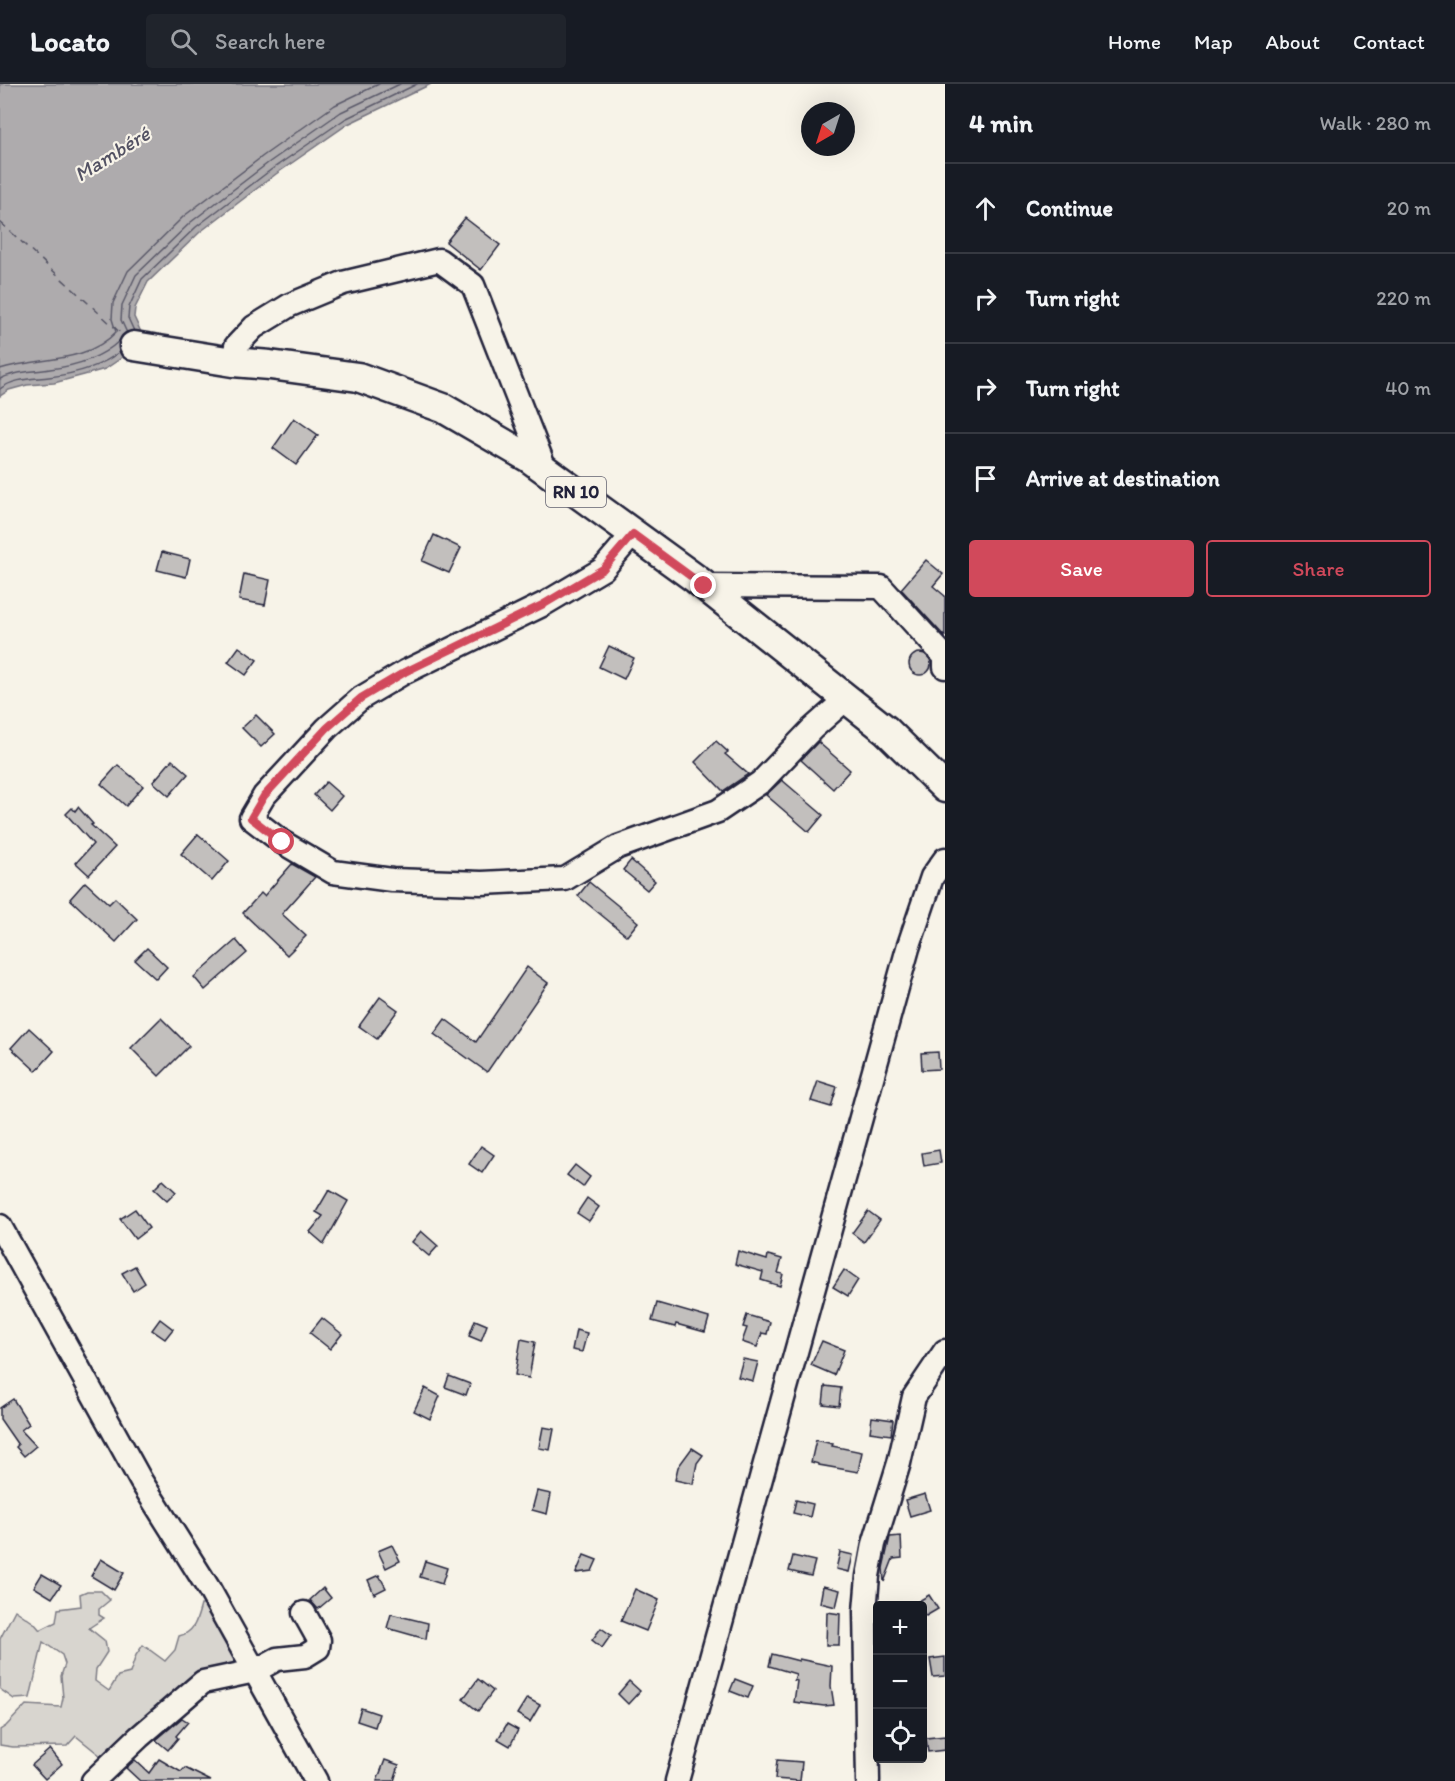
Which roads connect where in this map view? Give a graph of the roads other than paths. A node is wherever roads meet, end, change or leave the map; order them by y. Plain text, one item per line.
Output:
1 (134, 346) dead end
2 (233, 362) junction
3 (546, 471) junction
4 (633, 534) junction
5 (704, 586) junction
6 (945, 667) edge
7 (846, 699) junction
8 (945, 788) edge
9 (945, 860) edge
10 (0, 1226) edge
11 (945, 1351) edge
12 (304, 1613) dead end
13 (255, 1671) junction
14 (93, 1781) edge
15 (316, 1781) edge
16 (677, 1781) edge
17 (868, 1781) edge

1 - 2 main road, RN 10
2 - 3 main road, RN 10
2 - 3 street
3 - 4 main road, RN 10
4 - 5 main road, RN 10
4 - 7 street
5 - 6 street
5 - 7 main road, RN 10
7 - 8 main road, RN 10
9 - 16 street
10 - 13 street
11 - 17 street
12 - 13 street
13 - 14 street
13 - 15 street

